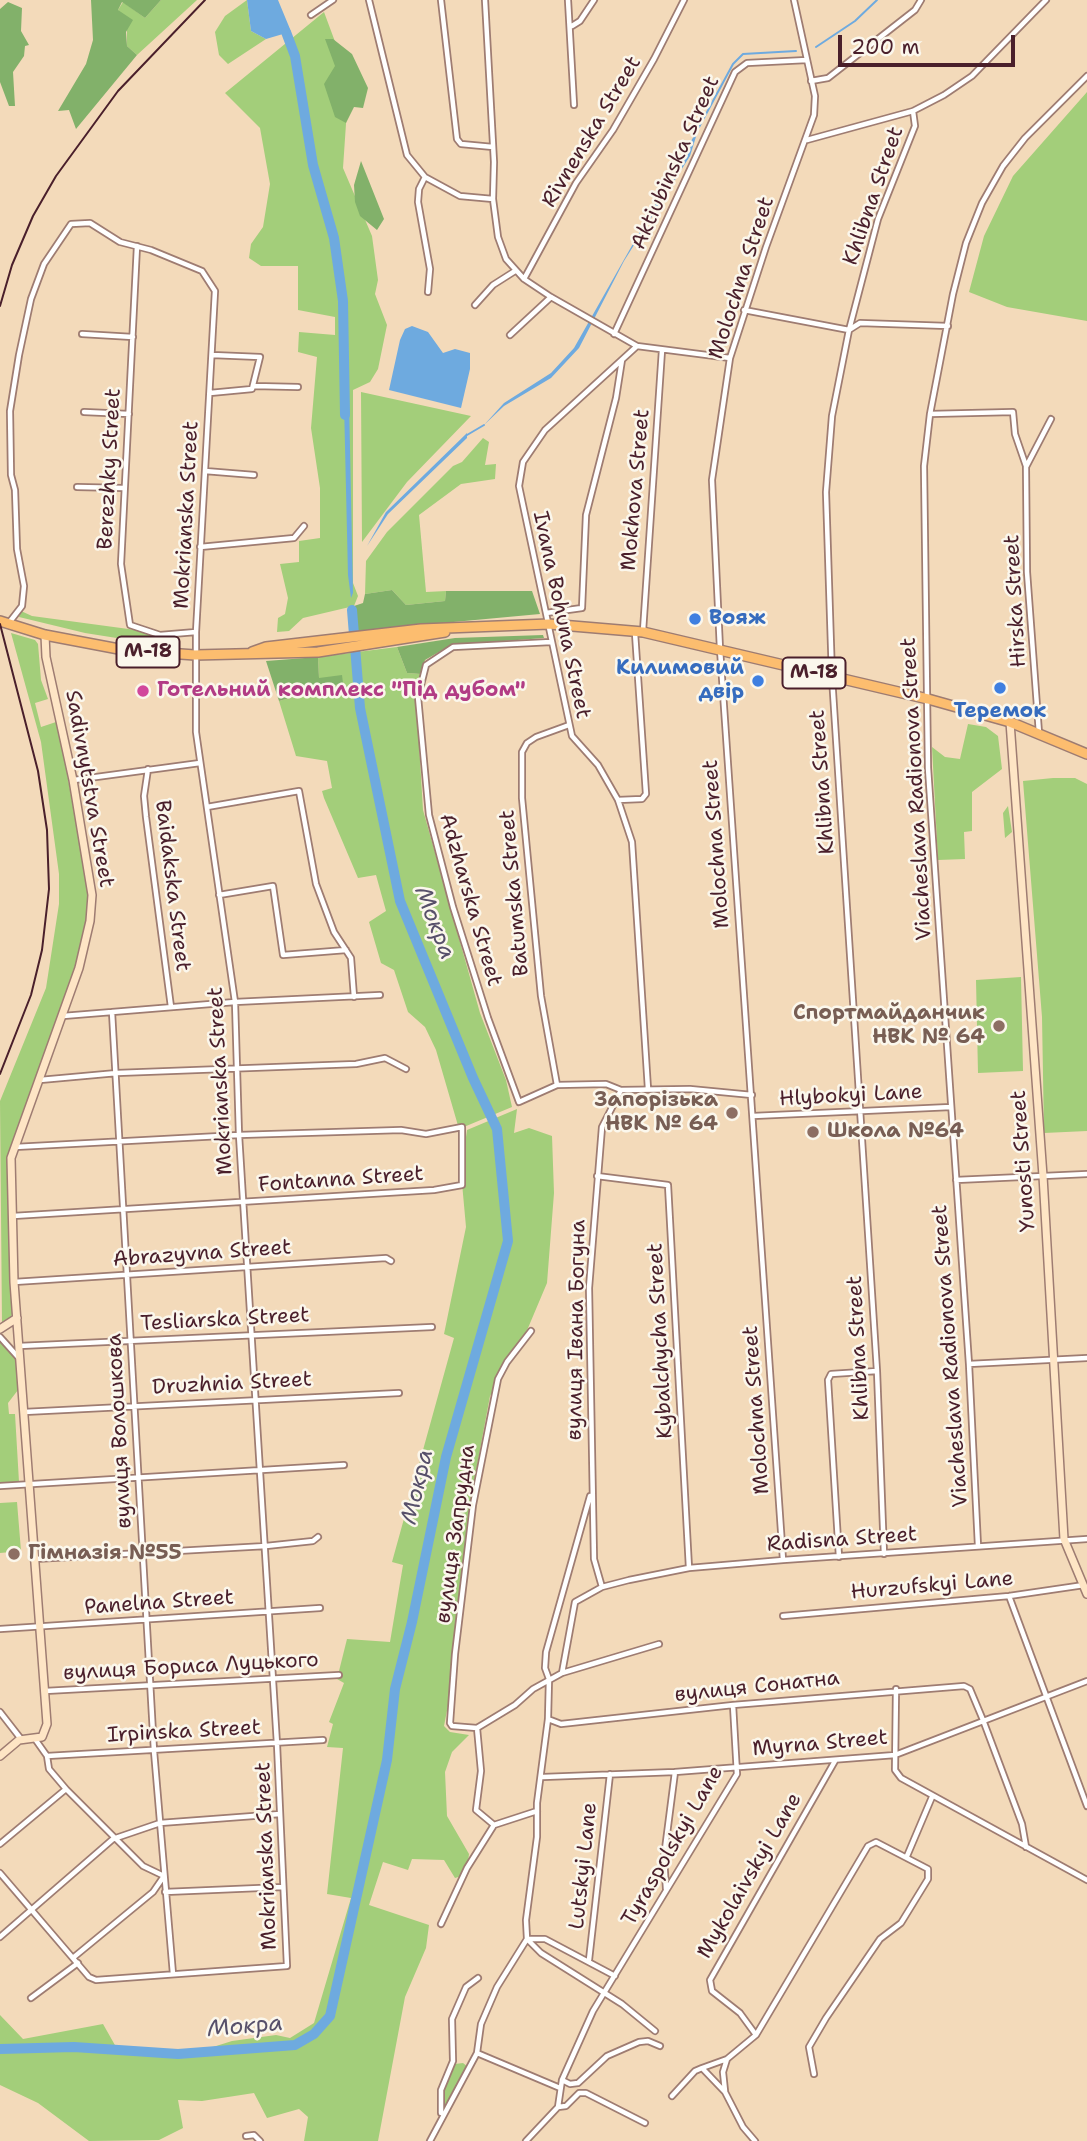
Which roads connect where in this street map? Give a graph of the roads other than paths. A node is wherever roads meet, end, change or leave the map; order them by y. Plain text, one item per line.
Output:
1 (333, 0) edge
2 (369, 0) edge
3 (441, 0) edge
4 (485, 0) edge
5 (568, 0) edge
6 (594, 0) edge
7 (684, 0) edge
8 (794, 0) edge
9 (920, 0) edge
10 (1046, 0) edge
11 (311, 15) dead end
12 (572, 26) junction
13 (807, 60) junction
14 (1087, 76) edge
15 (811, 81) junction
16 (574, 105) dead end
17 (913, 111) junction
18 (807, 140) junction
19 (493, 147) junction
20 (425, 177) junction
21 (493, 199) junction
22 (136, 246) junction
23 (515, 271) junction
24 (524, 279) junction
25 (428, 292) dead end
26 (551, 298) junction
27 (475, 304) dead end
28 (744, 310) junction
29 (948, 326) junction
30 (849, 330) junction
31 (82, 334) dead end
32 (614, 334) junction
33 (510, 335) dead end
34 (133, 337) junction
35 (636, 346) junction
36 (662, 350) junction
37 (212, 355) junction
38 (730, 358) junction
39 (622, 359) junction
40 (254, 386) junction
41 (298, 387) dead end
42 (210, 393) junction
43 (85, 412) dead end
44 (129, 414) junction
45 (930, 414) junction
46 (1051, 419) dead end
47 (1026, 467) junction
48 (205, 471) junction
49 (254, 475) dead end
50 (77, 487) dead end
51 (123, 488) junction
52 (304, 526) dead end
53 (200, 547) junction
54 (546, 613) junction
55 (4, 622) edge
56 (549, 624) junction
57 (196, 632) junction
58 (639, 632) junction
59 (45, 635) junction
60 (384, 638) junction
61 (551, 642) junction
62 (720, 649) junction
63 (252, 652) junction
64 (195, 655) junction
65 (832, 677) junction
66 (928, 699) junction
67 (1010, 722) junction
68 (569, 725) junction
69 (1039, 733) junction
70 (1087, 754) edge
71 (200, 763) junction
72 (148, 769) junction
73 (73, 780) junction
74 (618, 800) junction
75 (207, 807) junction
76 (219, 895) junction
77 (346, 950) junction
78 (380, 995) dead end
79 (355, 998) junction
80 (235, 1002) junction
81 (171, 1007) junction
82 (112, 1012) junction
83 (63, 1016) junction
84 (237, 1067) junction
85 (406, 1069) dead end
86 (117, 1073) junction
87 (39, 1080) junction
88 (557, 1085) junction
89 (648, 1089) junction
90 (621, 1090) junction
91 (752, 1095) junction
92 (951, 1107) junction
93 (859, 1111) junction
94 (753, 1116) junction
95 (240, 1135) junction
96 (120, 1142) junction
97 (14, 1147) junction
98 (1087, 1174) edge
99 (597, 1176) junction
100 (1043, 1176) junction
101 (956, 1180) junction
102 (243, 1202) junction
103 (124, 1209) junction
104 (12, 1216) junction
105 (391, 1261) dead end
106 (248, 1268) junction
107 (128, 1275) junction
108 (14, 1282) junction
109 (17, 1318) junction
110 (432, 1326) dead end
111 (0, 1329) edge
112 (531, 1331) dead end
113 (253, 1334) junction
114 (0, 1337) edge
115 (131, 1341) junction
116 (19, 1346) junction
117 (1087, 1358) edge
118 (20, 1359) junction
119 (1053, 1360) junction
120 (969, 1364) junction
121 (877, 1371) junction
122 (400, 1393) dead end
123 (256, 1398) junction
124 (135, 1405) junction
125 (24, 1412) junction
126 (344, 1465) dead end
127 (261, 1470) junction
128 (137, 1478) junction
129 (29, 1485) junction
130 (0, 1486) edge
131 (592, 1492) junction
132 (318, 1536) dead end
133 (1064, 1539) junction
134 (1087, 1539) edge
135 (266, 1546) junction
136 (978, 1546) junction
137 (143, 1552) junction
138 (884, 1555) junction
139 (839, 1557) junction
140 (35, 1559) junction
141 (783, 1560) junction
142 (689, 1568) junction
143 (1084, 1585) junction
144 (602, 1587) junction
145 (1087, 1594) edge
146 (1009, 1596) junction
147 (320, 1608) dead end
148 (269, 1612) junction
149 (783, 1616) dead end
150 (147, 1619) junction
151 (40, 1627) junction
152 (0, 1629) edge
153 (659, 1643) dead end
154 (562, 1673) junction
155 (339, 1675) dead end
156 (273, 1676) junction
157 (549, 1679) junction
158 (1087, 1681) edge
159 (151, 1685) junction
160 (896, 1689) junction
161 (45, 1691) junction
162 (1047, 1696) junction
163 (733, 1705) junction
164 (0, 1712) edge
165 (548, 1719) junction
166 (983, 1720) junction
167 (477, 1728) junction
168 (35, 1739) junction
169 (21, 1740) junction
170 (323, 1740) dead end
171 (278, 1744) junction
172 (154, 1751) junction
173 (895, 1755) junction
174 (0, 1756) edge
175 (47, 1756) junction
176 (835, 1760) junction
177 (738, 1767) junction
178 (675, 1772) junction
179 (610, 1774) junction
180 (543, 1777) junction
181 (66, 1789) junction
182 (932, 1797) junction
183 (1087, 1806) edge
184 (537, 1811) junction
185 (280, 1814) junction
186 (160, 1823) junction
187 (494, 1825) junction
188 (113, 1839) junction
189 (0, 1844) edge
190 (1026, 1847) junction
191 (907, 1856) junction
192 (0, 1873) edge
193 (164, 1876) junction
194 (1087, 1880) edge
195 (283, 1887) junction
196 (666, 1890) junction
197 (166, 1892) junction
198 (33, 1908) junction
199 (441, 1924) dead end
200 (0, 1937) edge
201 (527, 1939) junction
202 (74, 1957) junction
203 (589, 1960) junction
204 (78, 1962) junction
205 (173, 1974) junction
206 (615, 1976) junction
207 (478, 1978) dead end
208 (604, 1994) junction
209 (31, 1998) dead end
210 (655, 2031) dead end
211 (756, 2035) junction
212 (660, 2046) dead end
213 (477, 2053) junction
214 (727, 2059) junction
215 (702, 2068) junction
216 (814, 2074) dead end
217 (562, 2080) junction
218 (560, 2088) junction
219 (725, 2092) junction
220 (672, 2096) dead end
221 (558, 2107) junction
222 (441, 2115) junction
223 (645, 2123) dead end
224 (246, 2136) dead end
225 (260, 2141) edge
226 (430, 2141) edge
227 (528, 2141) edge
228 (755, 2141) edge

1 - 11 street
2 - 20 street
3 - 19 street
4 - 19 street
5 - 12 street
6 - 12 street
7 - 24 street, Rivnenska Street
8 - 13 street, Molochna Street
9 - 15 street
10 - 17 street, Khlibna Street
12 - 16 street
13 - 15 street, Molochna Street
13 - 32 street, Aktiubinska Street
14 - 29 street, Viacheslava Radionova Street
15 - 18 street, Molochna Street
17 - 18 street
17 - 30 street, Khlibna Street
18 - 28 street, Molochna Street
19 - 21 street
20 - 21 street
20 - 25 street
21 - 23 street
22 - 34 street, Berezhky Street
22 - 37 street, Mokrianska Street
22 - 55 street
23 - 24 street
23 - 27 street
24 - 26 street
26 - 32 street
26 - 33 street
28 - 30 street
28 - 38 street, Molochna Street
29 - 30 street
29 - 45 street, Viacheslava Radionova Street
30 - 65 street, Khlibna Street
31 - 34 street
32 - 35 street
34 - 44 street, Berezhky Street
35 - 36 street
35 - 39 street, Ivana Bohuna Street
36 - 38 street
36 - 58 street, Mokhova Street
37 - 40 street
37 - 42 street, Mokrianska Street
38 - 62 street, Molochna Street
39 - 54 street
39 - 54 street, Ivana Bohuna Street
40 - 41 street
40 - 42 street
42 - 48 street, Mokrianska Street
43 - 44 street
44 - 51 street, Berezhky Street
45 - 47 street, Hirska Street
45 - 66 street, Viacheslava Radionova Street
46 - 47 street, Hirska Street
47 - 69 street, Hirska Street
48 - 49 street
48 - 53 street, Mokrianska Street
50 - 51 street
51 - 57 street, Berezhky Street
52 - 53 street
53 - 57 street, Mokrianska Street
54 - 56 street, Ivana Bohuna Street
55 - 59 highway, М-18
56 - 58 highway, М-18
56 - 60 highway, М-18
56 - 61 street, Ivana Bohuna Street
57 - 64 street, Mokrianska Street
58 - 62 highway, М-18
58 - 74 street, Mokhova Street
59 - 64 highway, М-18
59 - 73 street, Sadivnytstva Street
60 - 63 highway, М-18
60 - 63 highway, М-18
61 - 68 street, Ivana Bohuna Street
61 - 88 street, Adzharska Street
62 - 65 highway, М-18
62 - 91 street, Molochna Street
63 - 64 highway, М-18
64 - 71 street, Mokrianska Street
65 - 66 highway, М-18
65 - 93 street, Khlibna Street
66 - 67 highway, М-18
66 - 92 street, Viacheslava Radionova Street
67 - 69 highway, М-18
67 - 100 street, Yunosti Street
68 - 74 street, Ivana Bohuna Street
68 - 88 street, Batumska Street
69 - 70 highway, М-18
71 - 72 street
71 - 75 street, Mokrianska Street
72 - 73 street
72 - 81 street, Baidakska Street
73 - 83 street, Sadivnytstva Street
74 - 89 street, Ivana Bohuna Street
75 - 76 street, Mokrianska Street
75 - 77 street
76 - 77 street
76 - 80 street, Mokrianska Street
77 - 79 street
78 - 79 street
79 - 80 street
80 - 81 street
80 - 84 street, Mokrianska Street
81 - 82 street
82 - 83 street
82 - 86 street, вулиця Волошкова
83 - 87 street, Sadivnytstva Street
84 - 85 street
84 - 86 street
84 - 95 street, Mokrianska Street
86 - 87 street
86 - 96 street, вулиця Волошкова
87 - 97 street, Sadivnytstva Street
88 - 90 street
89 - 90 street
89 - 91 street
90 - 99 street, вулиця Івана Богуна
91 - 94 street, Molochna Street
92 - 93 street, Hlybokyi Lane
92 - 101 street, Viacheslava Radionova Street
93 - 94 street, Hlybokyi Lane
93 - 121 street, Khlibna Street
94 - 141 street, Molochna Street
95 - 96 street
95 - 102 street, Mokrianska Street
95 - 102 street, Fontanna Street
96 - 97 street
96 - 103 street, вулиця Волошкова
97 - 104 street, Sadivnytstva Street
98 - 100 street
99 - 131 street, вулиця Івана Богуна
99 - 142 street, Kybalchycha Street
100 - 101 street
100 - 119 street, Yunosti Street
101 - 120 street, Viacheslava Radionova Street
102 - 103 street, Fontanna Street
102 - 106 street, Mokrianska Street
103 - 104 street, Fontanna Street
103 - 107 street, вулиця Волошкова
104 - 108 street, Sadivnytstva Street
105 - 106 street, Abrazyvna Street
106 - 107 street, Abrazyvna Street
106 - 113 street, Mokrianska Street
107 - 108 street, Abrazyvna Street
107 - 115 street, вулиця Волошкова
108 - 109 street, Sadivnytstva Street
109 - 111 street
109 - 116 street, Sadivnytstva Street
110 - 113 street, Tesliarska Street
112 - 167 street, вулиця Запрудна
113 - 115 street, Tesliarska Street
113 - 123 street, Mokrianska Street
114 - 118 street
115 - 116 street, Tesliarska Street
115 - 124 street, вулиця Волошкова
116 - 118 street, Sadivnytstva Street
117 - 119 street
118 - 125 street, Sadivnytstva Street
119 - 120 street
119 - 133 street, Yunosti Street
120 - 136 street, Viacheslava Radionova Street
121 - 138 street, Khlibna Street
121 - 139 street
122 - 123 street, Druzhnia Street
123 - 124 street, Druzhnia Street
123 - 127 street, Mokrianska Street
124 - 125 street, Druzhnia Street
124 - 128 street, вулиця Волошкова
125 - 129 street, Sadivnytstva Street
126 - 127 street
127 - 128 street
127 - 135 street, Mokrianska Street
128 - 129 street
128 - 137 street, вулиця Волошкова
129 - 130 street
129 - 140 street, Sadivnytstva Street
131 - 144 street, вулиця Івана Богуна
131 - 157 street, вулиця Івана Богуна
132 - 135 street
133 - 134 street, Radisna Street
133 - 136 street, Radisna Street
133 - 143 street, Yunosti Street
135 - 137 street
135 - 148 street, Mokrianska Street
136 - 138 street, Radisna Street
137 - 140 street
137 - 150 street, вулиця Волошкова
138 - 139 street, Radisna Street
139 - 141 street, Radisna Street
140 - 151 street, Sadivnytstva Street
141 - 142 street, Radisna Street
142 - 144 street, Radisna Street
143 - 145 street, Yunosti Street
143 - 146 street, Hurzufskyi Lane
144 - 154 street
146 - 149 street, Hurzufskyi Lane
146 - 162 street
147 - 148 street, Panelna Street
148 - 150 street, Panelna Street
148 - 156 street, Mokrianska Street
150 - 151 street, Panelna Street
150 - 159 street, вулиця Волошкова
151 - 152 street, Panelna Street
151 - 161 street, Sadivnytstva Street
153 - 154 street
154 - 157 street
155 - 156 street, вулиця Бориса Луцького
156 - 159 street, вулиця Бориса Луцького
156 - 171 street, Mokrianska Street
157 - 165 street, вулиця Івана Богуна
157 - 167 street
158 - 162 street, Myrna Street
159 - 161 street, вулиця Бориса Луцького
159 - 172 street, вулиця Волошкова
160 - 163 street, вулиця Сонатна
160 - 166 street, вулиця Сонатна
160 - 173 street
161 - 168 street, Sadivnytstva Street
162 - 166 street, Myrna Street
162 - 183 street
163 - 165 street, вулиця Сонатна
163 - 177 street, Tyraspolskyi Lane
164 - 169 street
165 - 180 street, вулиця Івана Богуна
166 - 173 street, Myrna Street
166 - 190 street
167 - 187 street
168 - 169 street
168 - 175 street
169 - 174 street
170 - 171 street, Irpinska Street
171 - 172 street, Irpinska Street
171 - 185 street, Mokrianska Street
172 - 175 street, Irpinska Street
172 - 186 street, вулиця Волошкова
173 - 176 street, Myrna Street
173 - 182 street
175 - 181 street
176 - 177 street, Myrna Street
176 - 211 street, Mykolaivskyi Lane
177 - 178 street, Myrna Street
177 - 196 street, Tyraspolskyi Lane
178 - 179 street, Myrna Street
178 - 196 street
179 - 180 street, Myrna Street
179 - 203 street, Lutskyi Lane
180 - 184 street, вулиця Івана Богуна
181 - 188 street
181 - 189 street
182 - 190 street
182 - 191 street
184 - 187 street
184 - 201 street, вулиця Івана Богуна
185 - 186 street
185 - 195 street, Mokrianska Street
186 - 188 street
186 - 193 street, вулиця Волошкова
187 - 199 street
188 - 193 street
188 - 198 street
190 - 194 street
191 - 211 street
191 - 216 street
192 - 198 street
193 - 197 street, вулиця Волошкова
193 - 202 street
195 - 197 street
195 - 205 street, Mokrianska Street
196 - 206 street, Tyraspolskyi Lane
197 - 205 street, вулиця Волошкова
198 - 200 street
198 - 202 street
201 - 203 street
201 - 208 street
201 - 213 street
202 - 204 street
203 - 206 street
204 - 205 street
204 - 209 street
206 - 208 street, Tyraspolskyi Lane
207 - 222 street
208 - 210 street
208 - 217 street, Tyraspolskyi Lane
211 - 214 street
212 - 217 street
213 - 218 street
213 - 222 street
214 - 215 street
214 - 219 street
215 - 219 street
215 - 220 street
217 - 218 street, Tyraspolskyi Lane
218 - 221 street, Tyraspolskyi Lane
219 - 228 street
221 - 223 street
221 - 227 street
222 - 226 street
224 - 225 street

